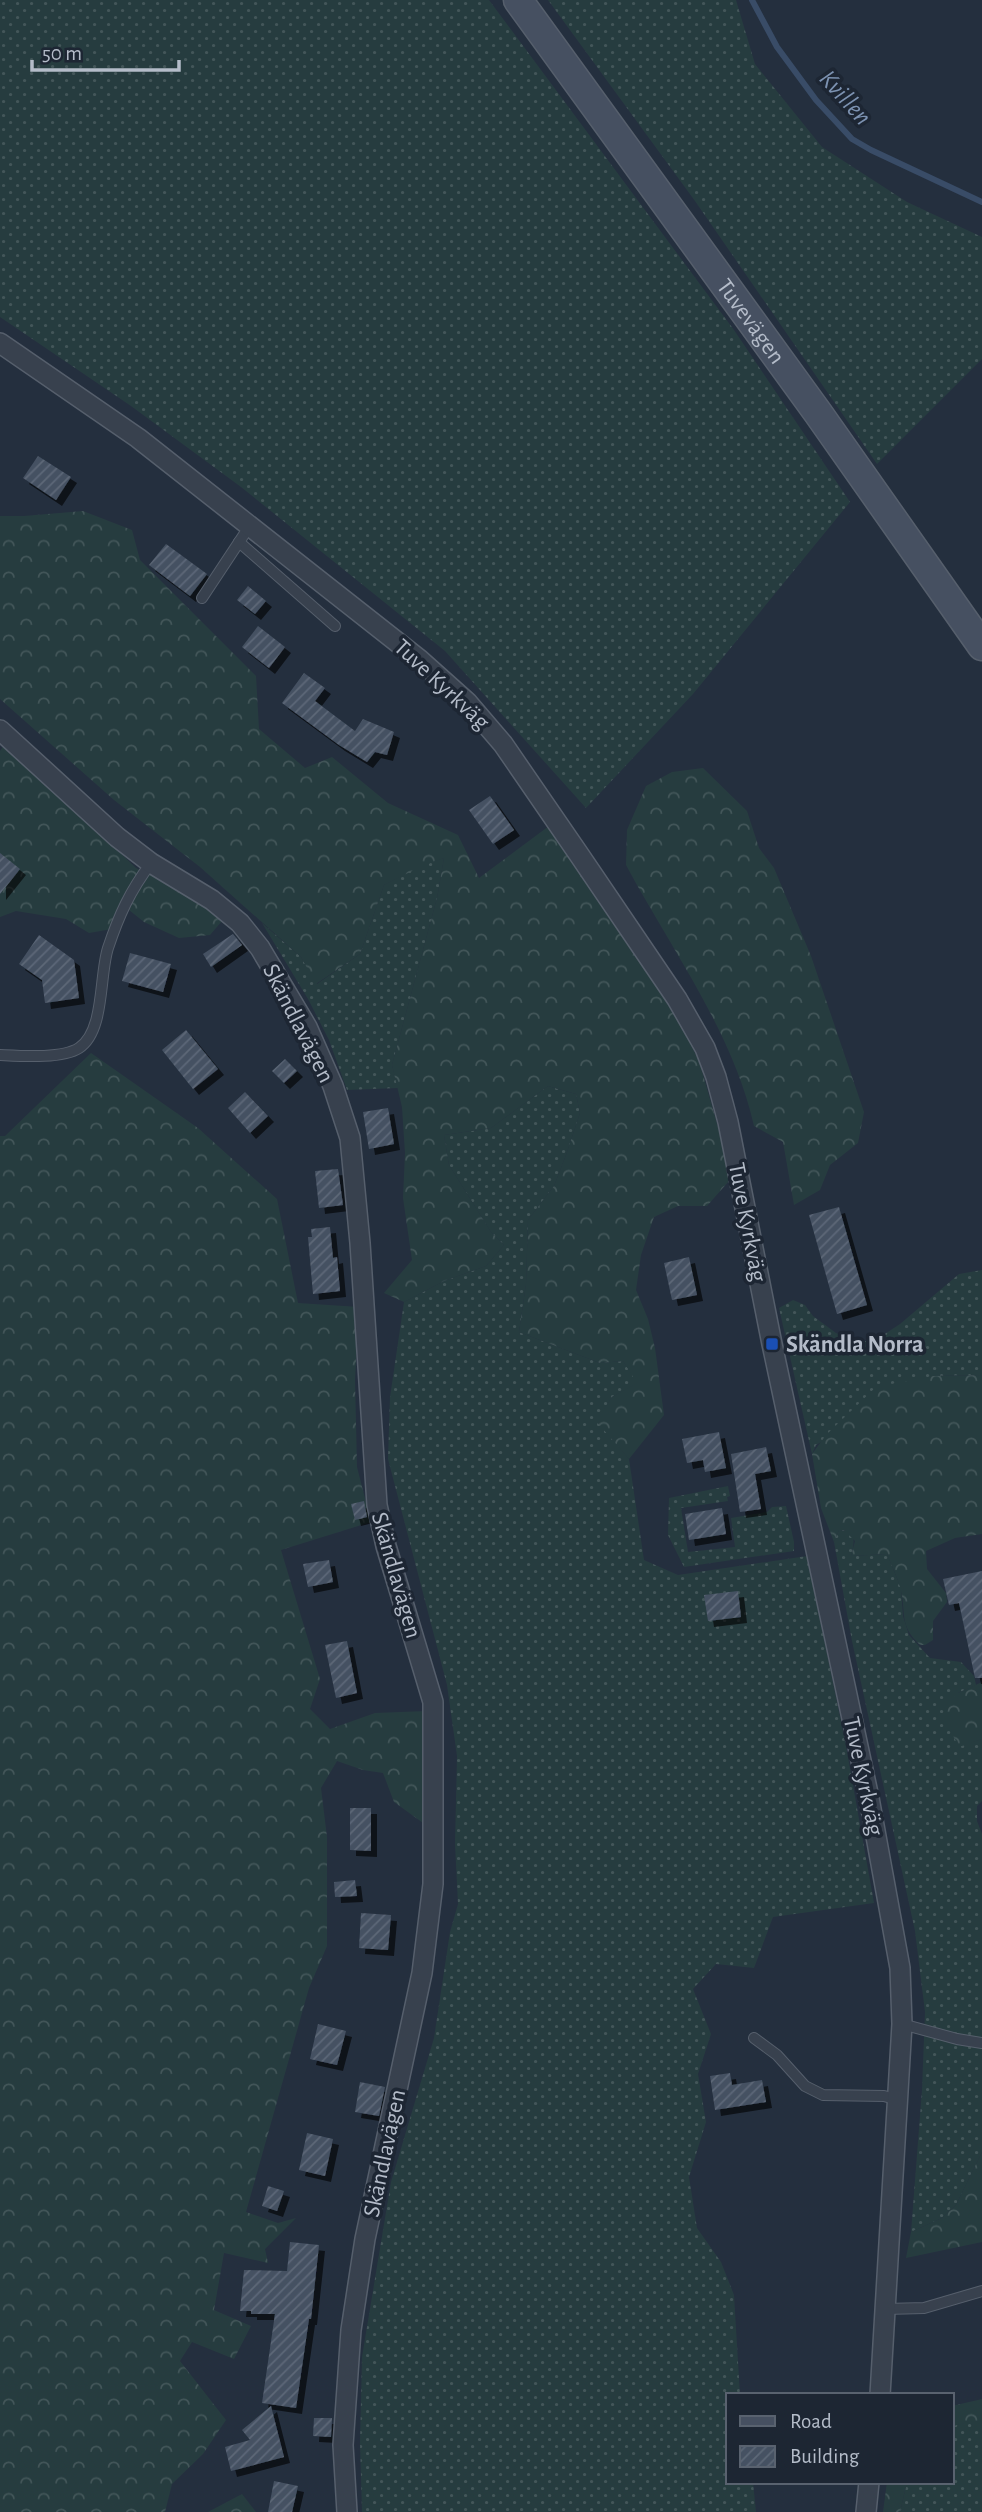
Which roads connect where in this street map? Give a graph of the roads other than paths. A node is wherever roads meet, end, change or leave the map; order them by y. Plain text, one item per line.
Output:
1 (518, 0) edge
2 (0, 342) edge
3 (244, 535) junction
4 (202, 597) dead end
5 (335, 626) dead end
6 (982, 646) edge
7 (0, 730) edge
8 (151, 863) junction
9 (0, 1055) edge
10 (902, 2024) junction
11 (754, 2038) dead end
12 (982, 2043) edge
13 (898, 2100) junction
14 (982, 2291) edge
15 (886, 2309) junction
16 (880, 2393) edge
17 (869, 2484) edge
18 (347, 2512) edge
19 (866, 2512) edge

1 - 6 main road, Tuvevägen
2 - 3 street, Tuve Kyrkväg
3 - 4 lane
3 - 5 lane
3 - 10 street, Tuve Kyrkväg
7 - 8 street, Skändlavägen
8 - 9 lane
8 - 18 street, Skändlavägen
10 - 12 lane
10 - 13 street, Tuve Kyrkväg
11 - 13 lane
13 - 15 street, Tuve Kyrkväg
14 - 15 lane
15 - 16 street, Tuve Kyrkväg
17 - 19 street

